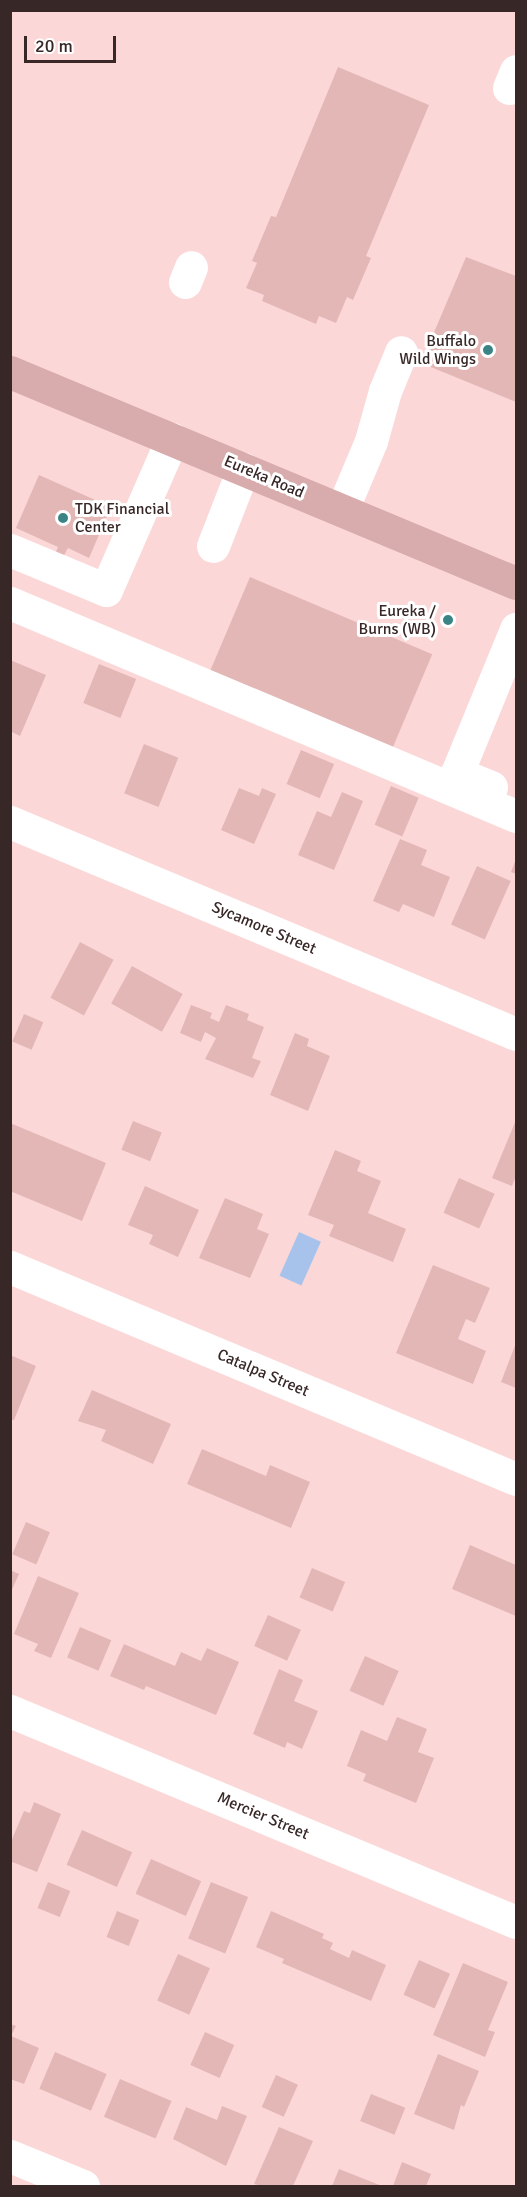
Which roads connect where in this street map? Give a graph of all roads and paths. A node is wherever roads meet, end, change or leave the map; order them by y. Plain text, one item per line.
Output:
1 (401, 352) dead end
2 (10, 372) edge
3 (172, 439) junction
4 (243, 469) junction
5 (342, 510) junction
6 (213, 546) dead end
7 (10, 550) edge
8 (516, 584) edge
9 (10, 603) edge
10 (516, 629) edge
11 (516, 798) edge
12 (516, 816) edge
13 (10, 822) edge
14 (516, 1034) edge
15 (10, 1267) edge
16 (516, 1479) edge
17 (10, 1711) edge
18 (516, 1922) edge
19 (10, 2156) edge
20 (83, 2187) edge

1 - 5 street
2 - 3 main road, Eureka Road
3 - 4 main road, Eureka Road
3 - 7 street
4 - 5 main road, Eureka Road
4 - 6 street
5 - 8 main road, Eureka Road
9 - 12 street
10 - 11 street
13 - 14 street, Sycamore Street
15 - 16 street, Catalpa Street
17 - 18 street, Mercier Street
19 - 20 street

